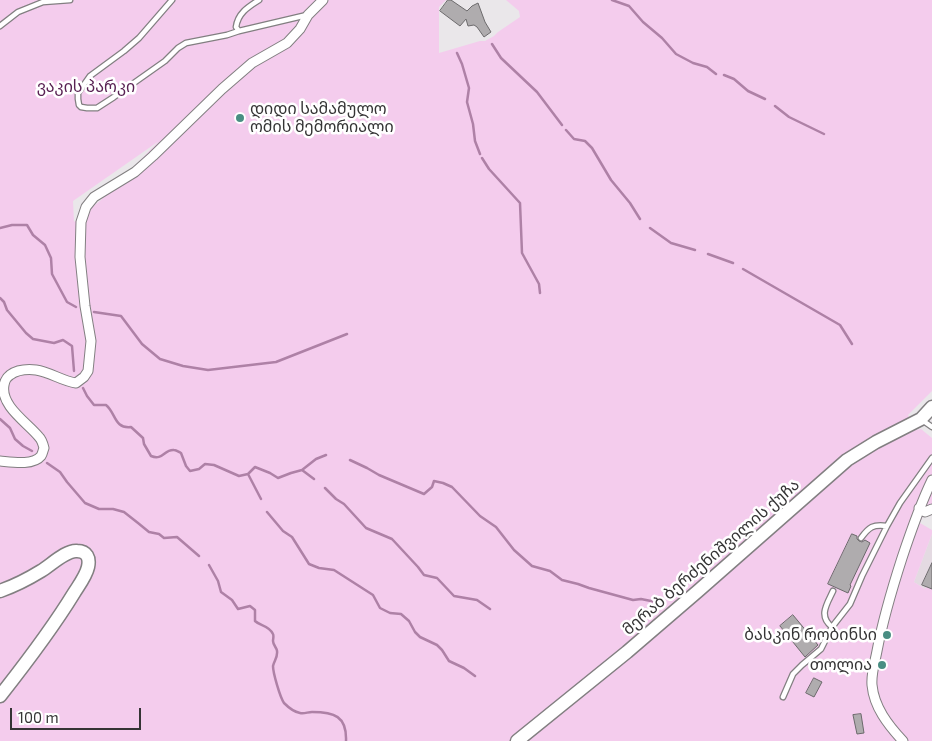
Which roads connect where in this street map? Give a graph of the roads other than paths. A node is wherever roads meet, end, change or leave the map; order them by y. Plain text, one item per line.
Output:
1 (70, 0) edge
2 (172, 0) edge
3 (259, 0) edge
4 (324, 0) edge
5 (308, 15) junction
6 (0, 26) edge
7 (239, 31) junction
8 (932, 407) edge
9 (921, 419) junction
10 (932, 427) edge
11 (932, 458) edge
12 (0, 461) edge
13 (932, 480) edge
14 (919, 508) junction
15 (932, 509) edge
16 (887, 526) junction
17 (861, 538) dead end
18 (833, 591) dead end
19 (0, 592) edge
20 (832, 627) junction
21 (0, 696) edge
22 (783, 697) dead end
23 (898, 739) edge
24 (517, 741) edge

1 - 6 lane
2 - 7 lane
3 - 7 lane
4 - 5 street
5 - 7 lane
5 - 12 street
8 - 9 street, მერაბ ბერძენიშვილის ქუჩა
9 - 10 lane
9 - 24 street, მერაბ ბერძენიშვილის ქუჩა
11 - 16 lane
13 - 14 street
14 - 15 street
14 - 23 street
16 - 17 lane
16 - 20 lane
18 - 20 lane
19 - 21 street
20 - 22 lane

